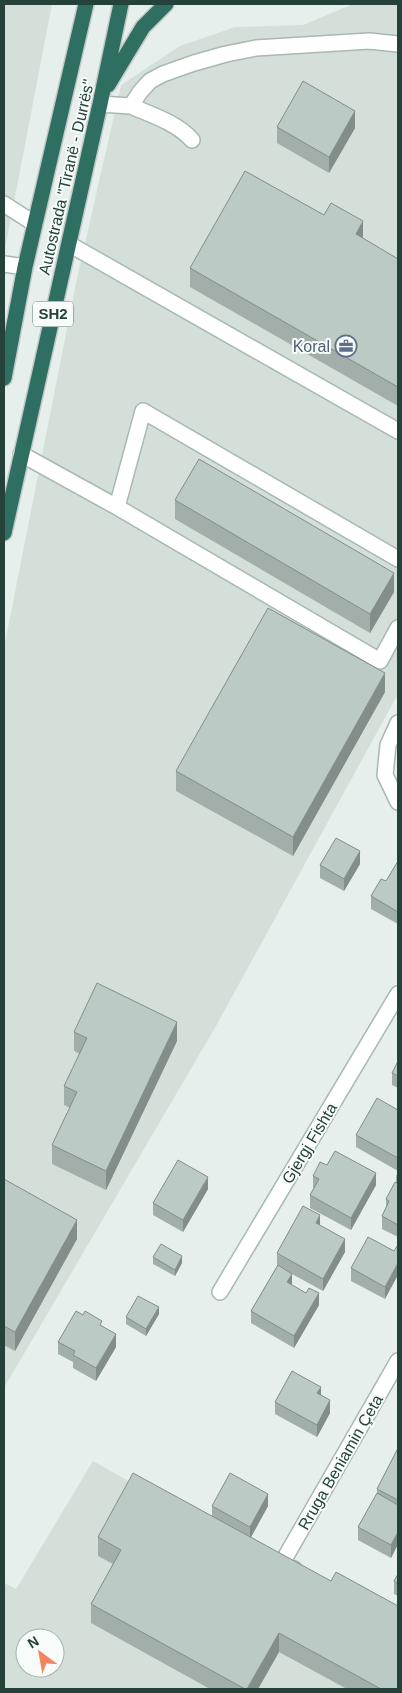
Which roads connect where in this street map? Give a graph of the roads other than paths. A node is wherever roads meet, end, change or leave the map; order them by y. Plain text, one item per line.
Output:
1 (76, 4) edge
2 (86, 4) edge
3 (121, 4) edge
4 (166, 4) edge
5 (79, 34) junction
6 (398, 44) edge
7 (101, 100) junction
8 (131, 106) junction
9 (192, 140) dead end
10 (4, 204) edge
11 (36, 224) junction
12 (69, 244) junction
13 (4, 264) edge
14 (26, 267) junction
15 (4, 378) edge
16 (398, 431) edge
17 (21, 454) junction
18 (117, 507) junction
19 (4, 533) edge
20 (398, 559) edge
21 (398, 628) edge
22 (398, 723) edge
23 (398, 802) edge
24 (398, 994) edge
25 (220, 1292) dead end
26 (398, 1361) edge
27 (307, 1575) edge

1 - 5 highway
2 - 5 highway, Autostrada "Tiranë - Durrës" / SH2
3 - 7 highway, Autostrada "Tiranë - Durrës" / SH2
4 - 7 highway
5 - 11 highway, Autostrada "Tiranë - Durrës" / SH2
6 - 8 street
7 - 8 street
7 - 12 highway, Autostrada "Tiranë - Durrës" / SH2
8 - 9 street
10 - 11 street
11 - 14 highway, Autostrada "Tiranë - Durrës" / SH2
12 - 16 street
12 - 17 highway, Autostrada "Tiranë - Durrës" / SH2
13 - 14 street
14 - 15 highway, Autostrada "Tiranë - Durrës" / SH2
17 - 18 street
17 - 19 highway, Autostrada "Tiranë - Durrës" / SH2
18 - 20 street
18 - 21 street
22 - 23 street
24 - 25 street, Gjergj Fishta
26 - 27 street, Rruga Beniamin Çeta

